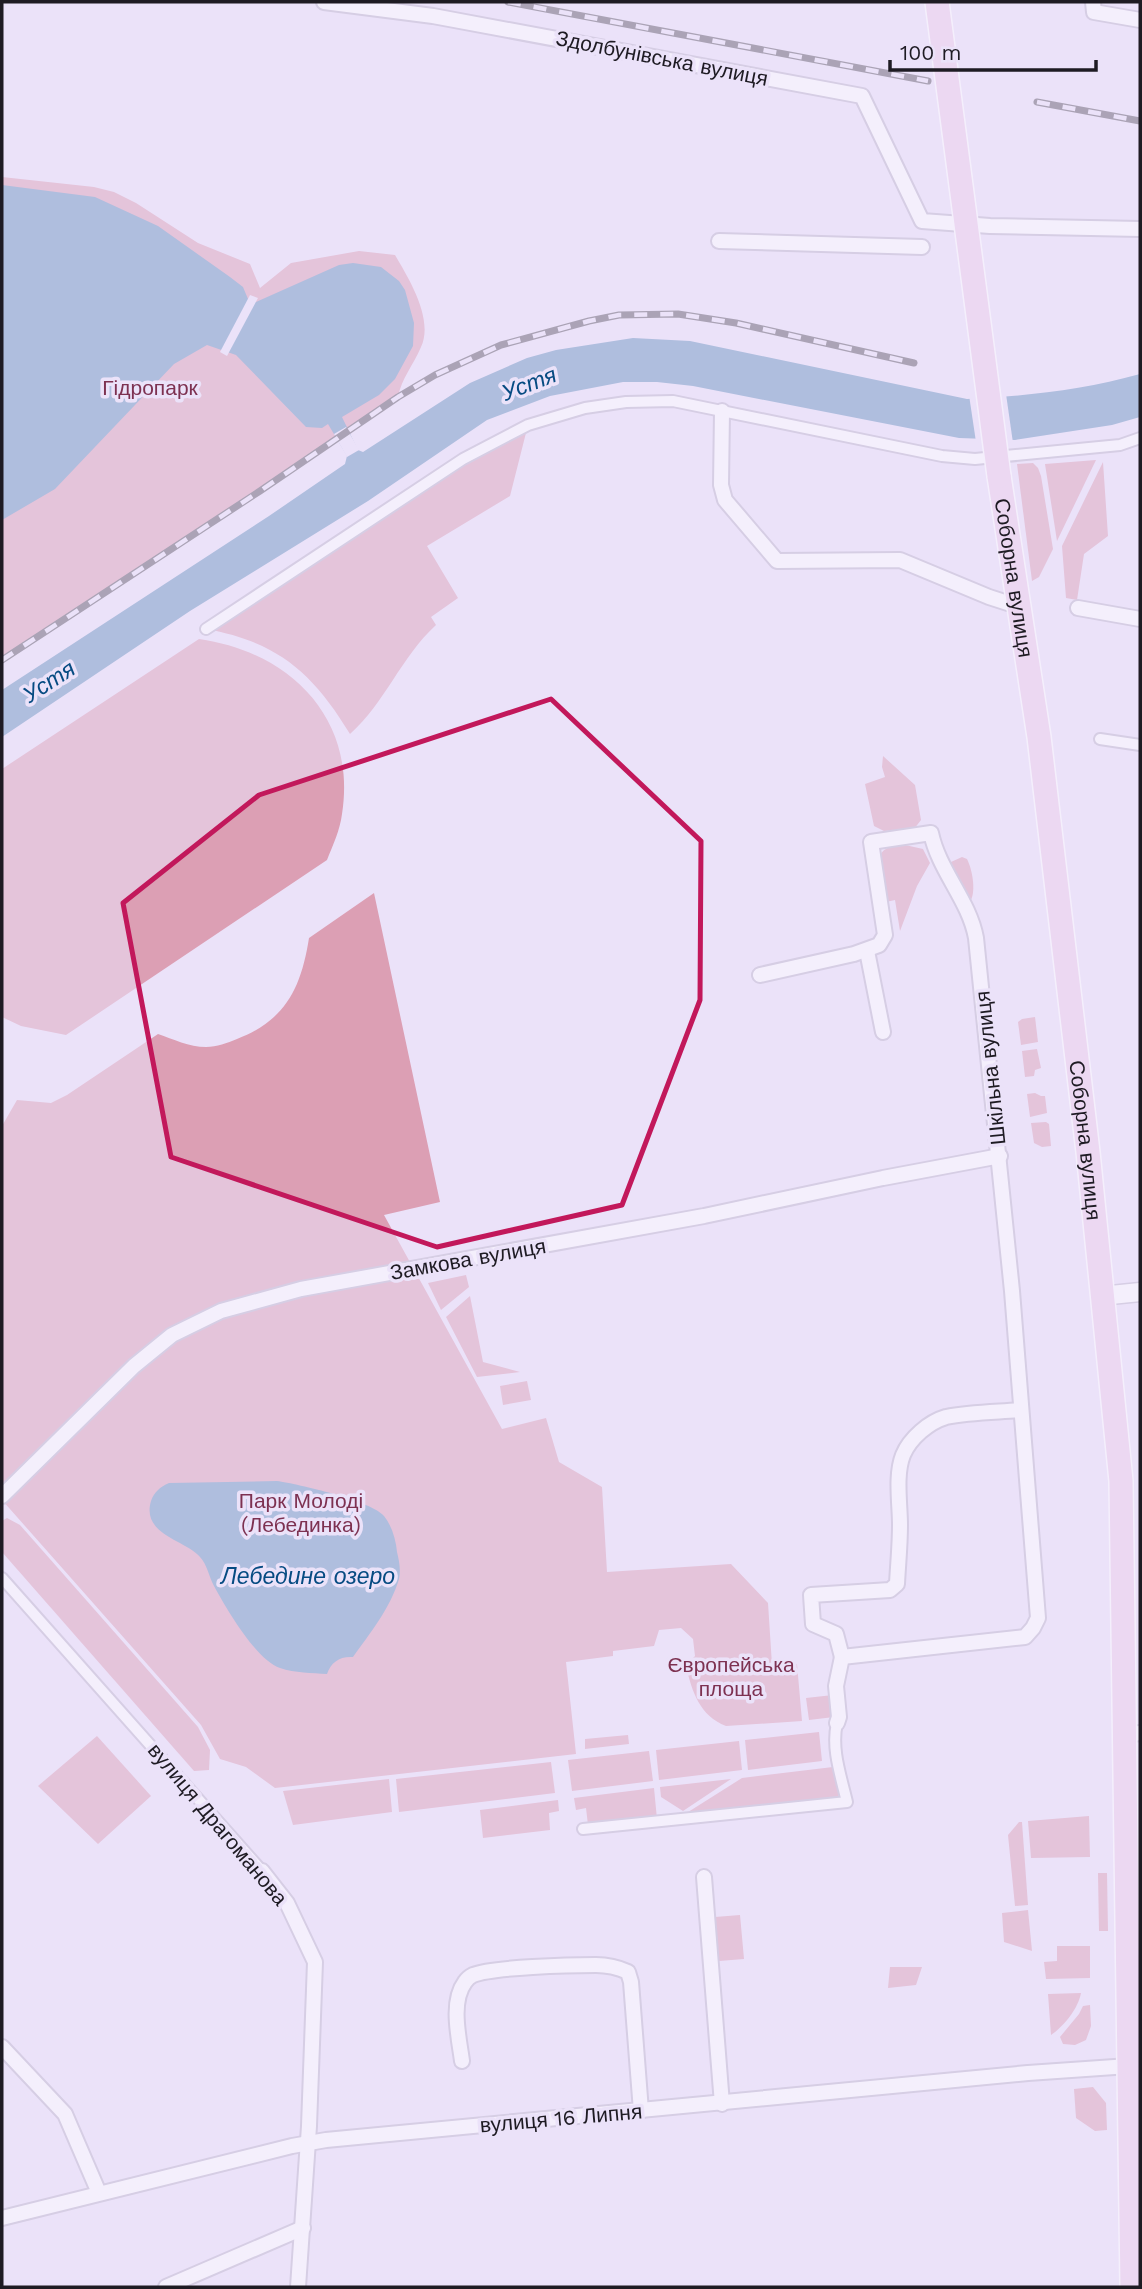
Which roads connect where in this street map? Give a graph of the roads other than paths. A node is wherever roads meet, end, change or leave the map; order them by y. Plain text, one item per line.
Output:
1 (324, 2) edge
2 (937, 2) edge
3 (1093, 7) edge
4 (1140, 20) edge
5 (1140, 229) edge
6 (719, 242) dead end
7 (922, 247) dead end
8 (722, 411) junction
9 (1140, 438) edge
10 (1017, 606) junction
11 (1078, 608) dead end
12 (1140, 619) edge
13 (206, 629) dead end
14 (1100, 739) dead end
15 (1140, 745) edge
16 (867, 951) junction
17 (760, 975) dead end
18 (883, 1032) dead end
19 (1000, 1156) junction
20 (1140, 1292) edge
21 (1101, 1296) junction
22 (1021, 1409) junction
23 (2, 1496) edge
24 (2, 1578) edge
25 (842, 1657) junction
26 (837, 1723) joint
27 (1133, 1734) edge
28 (583, 1829) dead end
29 (262, 1871) joint
30 (704, 1877) dead end
31 (1133, 1881) edge
32 (2, 2047) edge
33 (462, 2061) dead end
34 (1135, 2066) edge
35 (722, 2104) junction
36 (641, 2111) junction
37 (308, 2143) junction
38 (99, 2193) junction
39 (2, 2218) edge
40 (303, 2228) junction
41 (166, 2287) edge
42 (298, 2287) edge
43 (1132, 2287) edge

1 - 5 street, Здолбунівська вулиця
2 - 10 main road, Соборна вулиця, bridge
3 - 4 street
6 - 7 street
8 - 9 street
8 - 10 street
8 - 13 street
10 - 21 main road, Соборна вулиця
11 - 12 street
14 - 15 street
16 - 17 street
16 - 18 street
16 - 19 street, Шкільна вулиця
19 - 22 street, Шкільна вулиця
19 - 23 street, Замкова вулиця
20 - 21 street
21 - 27 main road, Соборна вулиця
22 - 25 street, Шкільна вулиця
22 - 25 street
24 - 29 street, вулиця Драгоманова
25 - 26 street
26 - 28 street
27 - 31 main road, Соборна вулиця
29 - 37 street, вулиця Драгоманова
30 - 35 street
31 - 34 main road, Соборна вулиця
32 - 38 street
33 - 36 street
34 - 35 street, вулиця 16 Липня
34 - 43 main road, Соборна вулиця
35 - 36 street, вулиця 16 Липня
36 - 37 street, вулиця 16 Липня
37 - 38 street, вулиця 16 Липня
37 - 40 street, вулиця Драгоманова
38 - 39 street, вулиця 16 Липня
40 - 41 street
40 - 42 street, вулиця Драгоманова

